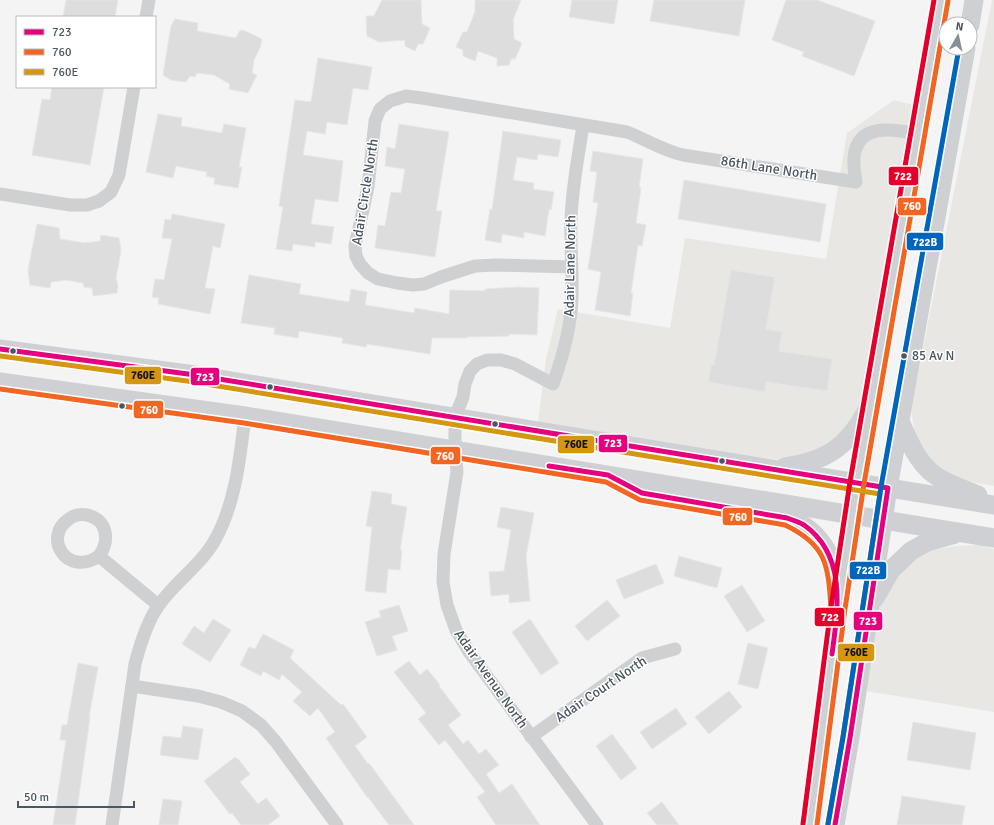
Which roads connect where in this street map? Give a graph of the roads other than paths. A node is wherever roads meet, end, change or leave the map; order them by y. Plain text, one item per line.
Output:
1 (149, 0) edge
2 (941, 0) edge
3 (974, 0) edge
4 (146, 16) edge
5 (971, 16) edge
6 (965, 56) edge
7 (134, 88) edge
8 (583, 126) junction
9 (918, 134) junction
10 (0, 194) edge
11 (571, 267) junction
12 (0, 349) edge
13 (876, 370) junction
14 (0, 382) edge
15 (245, 416) junction
16 (455, 417) junction
17 (900, 421) junction
18 (455, 450) junction
19 (769, 469) junction
20 (608, 475) junction
21 (857, 483) junction
22 (888, 488) junction
23 (994, 501) edge
24 (994, 505) edge
25 (852, 515) junction
26 (883, 520) junction
27 (962, 532) junction
28 (994, 538) edge
29 (99, 556) dead end
30 (158, 605) junction
31 (838, 608) junction
32 (869, 610) junction
33 (675, 649) dead end
34 (132, 686) junction
35 (531, 737) junction
36 (112, 825) edge
37 (337, 825) edge
38 (597, 825) edge
39 (810, 825) edge
40 (835, 825) edge

1 - 4 street
2 - 9 main road
3 - 5 main road
6 - 17 main road
7 - 10 street
8 - 9 street, 86th Lane North
8 - 11 street, Adair Lane North
8 - 11 street, Adair Circle North
9 - 13 main road
11 - 16 street, Adair Lane North
12 - 16 main road
13 - 19 main road
13 - 21 main road
14 - 15 main road
15 - 18 main road
15 - 30 street
16 - 18 street, Adair Avenue North
16 - 19 main road
17 - 22 main road
17 - 23 main road
18 - 20 main road
18 - 35 street, Adair Avenue North
19 - 21 main road
20 - 25 main road
20 - 31 main road
21 - 22 main road
21 - 25 main road
22 - 24 main road
22 - 26 main road
25 - 26 main road
25 - 31 main road
26 - 27 main road
26 - 32 main road
27 - 28 main road
27 - 32 main road
29 - 30 street
30 - 34 street
31 - 39 main road
32 - 40 main road
33 - 35 street, Adair Court North
34 - 36 street
34 - 37 street
35 - 38 street, Adair Avenue North

